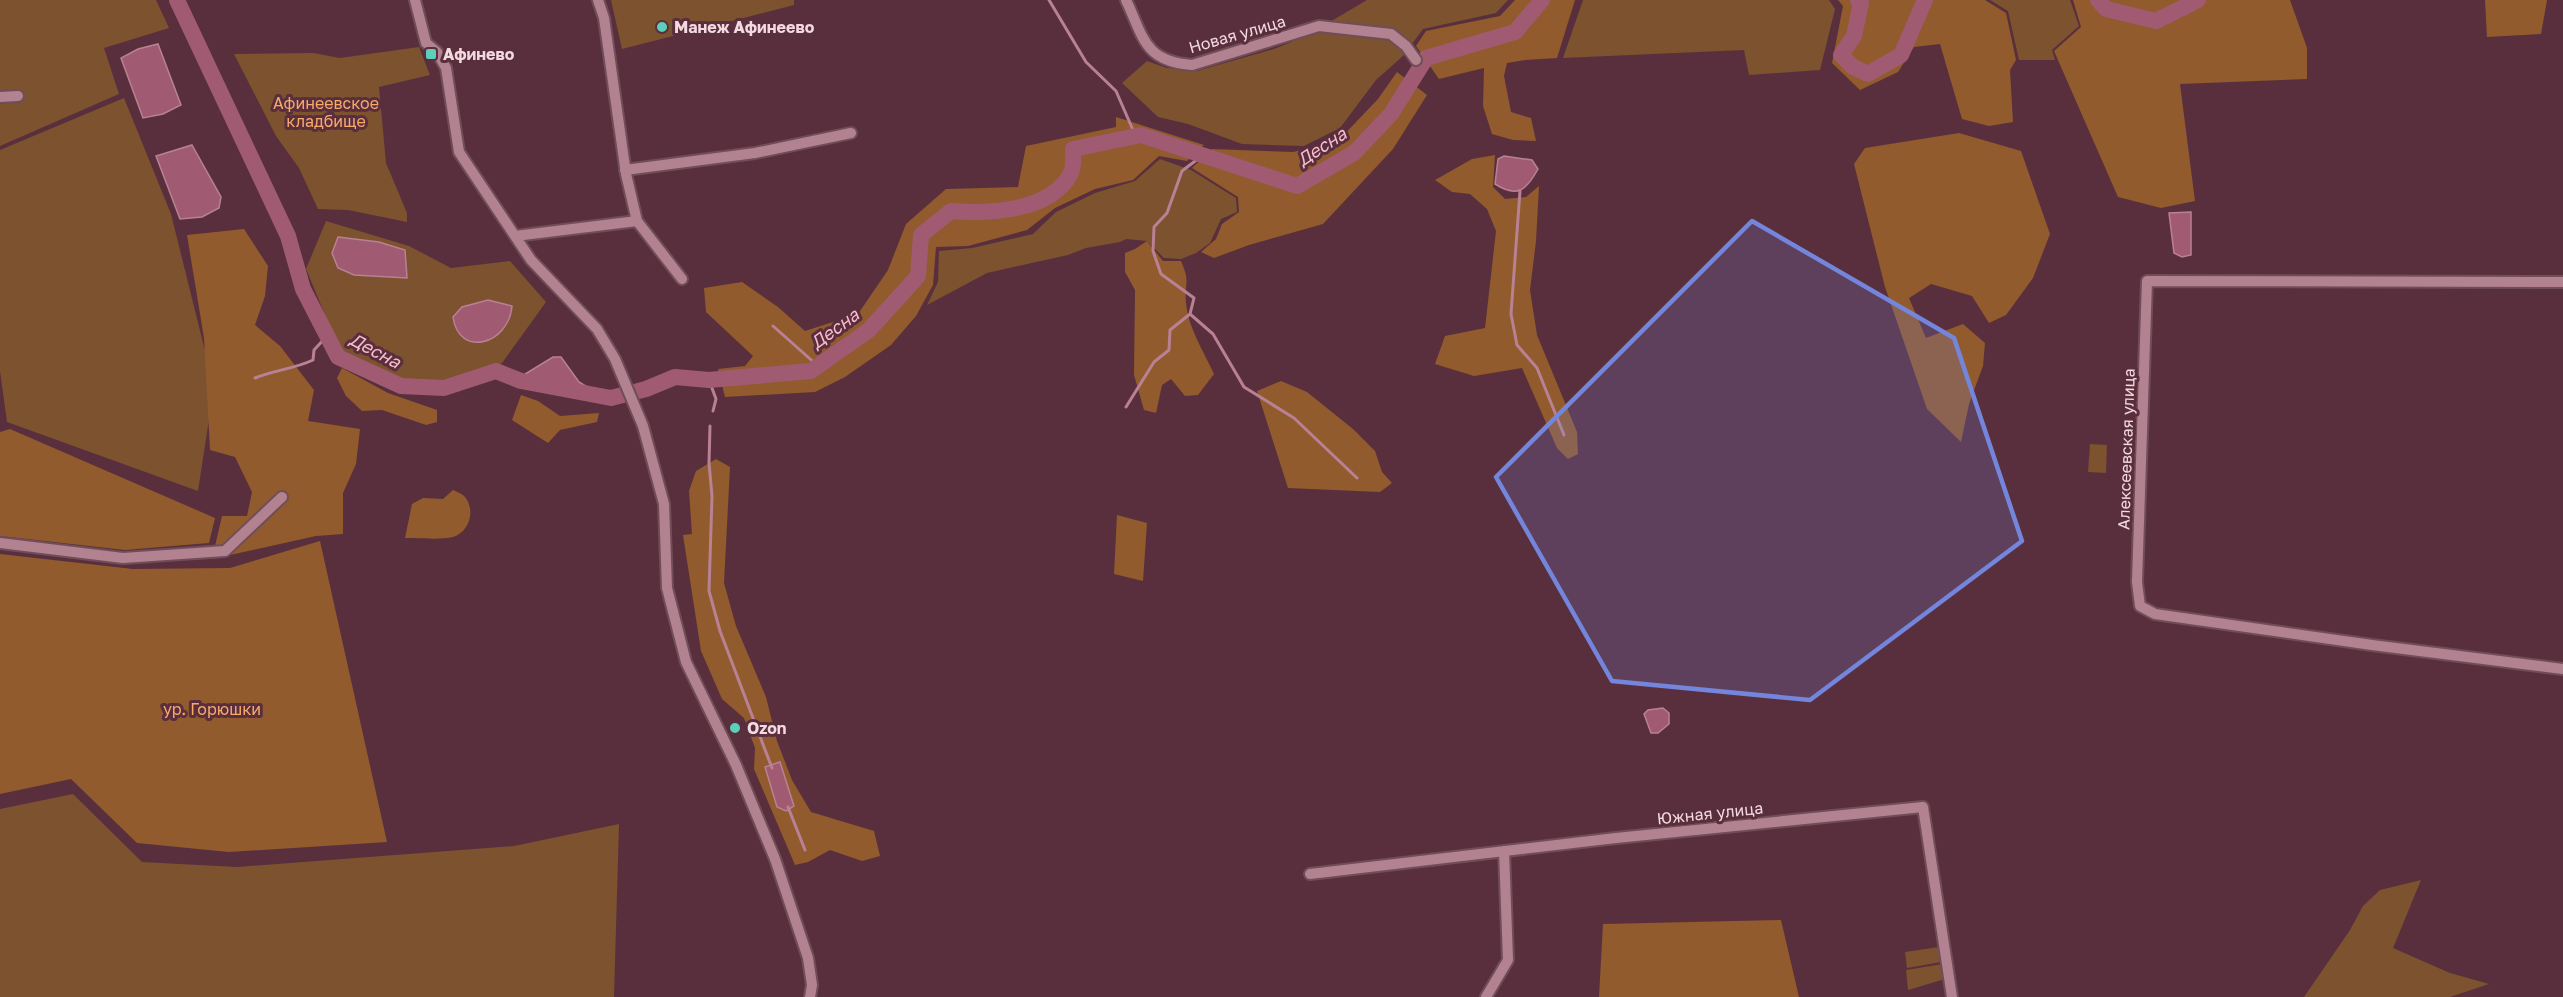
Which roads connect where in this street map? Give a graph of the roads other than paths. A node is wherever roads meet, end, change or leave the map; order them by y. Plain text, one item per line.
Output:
1 (415, 0) edge
2 (598, 0) edge
3 (1126, 0) edge
4 (1416, 60) dead end
5 (18, 96) dead end
6 (0, 97) edge
7 (851, 133) dead end
8 (625, 170) junction
9 (637, 221) junction
10 (515, 236) junction
11 (682, 279) dead end
12 (2563, 282) edge
13 (282, 497) dead end
14 (0, 543) edge
15 (2563, 669) edge
16 (1504, 851) junction
17 (1310, 874) dead end
18 (810, 997) edge
19 (1486, 997) edge
20 (1952, 997) edge

1 - 10 street
2 - 8 street
3 - 4 street, Новая улица
5 - 6 street
7 - 8 street
8 - 9 street
9 - 10 street
9 - 11 street
10 - 18 street
12 - 15 street, Алексеевская улица
13 - 14 street
16 - 17 street, Южная улица
16 - 19 street
16 - 20 street, Южная улица

